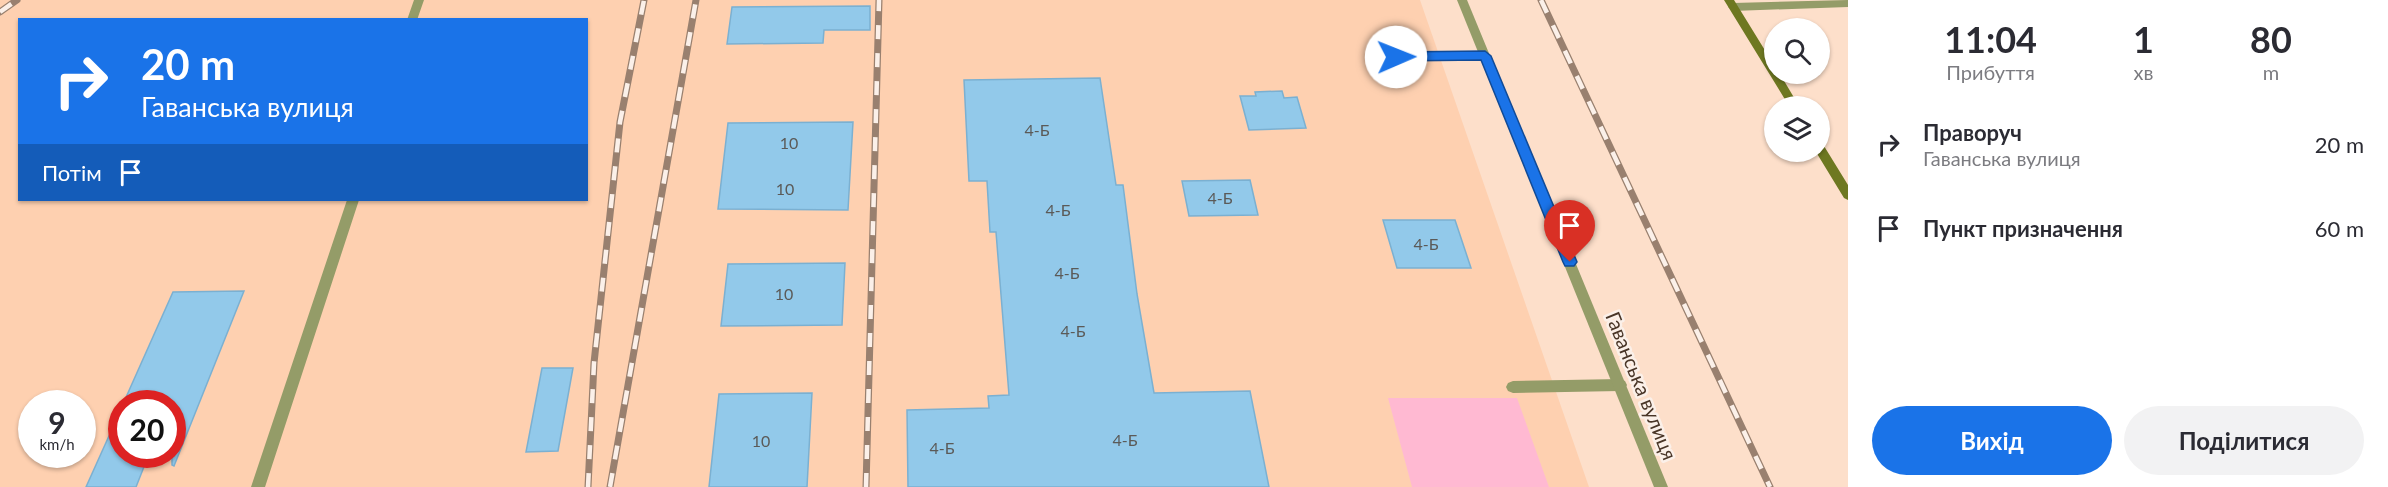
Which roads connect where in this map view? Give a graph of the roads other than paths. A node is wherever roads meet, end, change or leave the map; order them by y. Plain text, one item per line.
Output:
1 (419, 0) edge
2 (1462, 0) edge
3 (1848, 3) edge
4 (1731, 4) edge
5 (413, 18) edge
6 (1485, 56) junction
7 (1396, 57) dead end
8 (1788, 96) edge
9 (1828, 162) edge
10 (1848, 195) edge
11 (353, 201) edge
12 (1620, 386) junction
13 (1514, 387) dead end
14 (258, 487) edge
15 (1661, 487) edge

1 - 5 street
2 - 6 street, Гаванська вулиця
3 - 4 street
4 - 8 main road
6 - 7 street
6 - 12 street, Гаванська вулиця
9 - 10 main road
11 - 14 street
12 - 13 street
12 - 15 street, Гаванська вулиця

